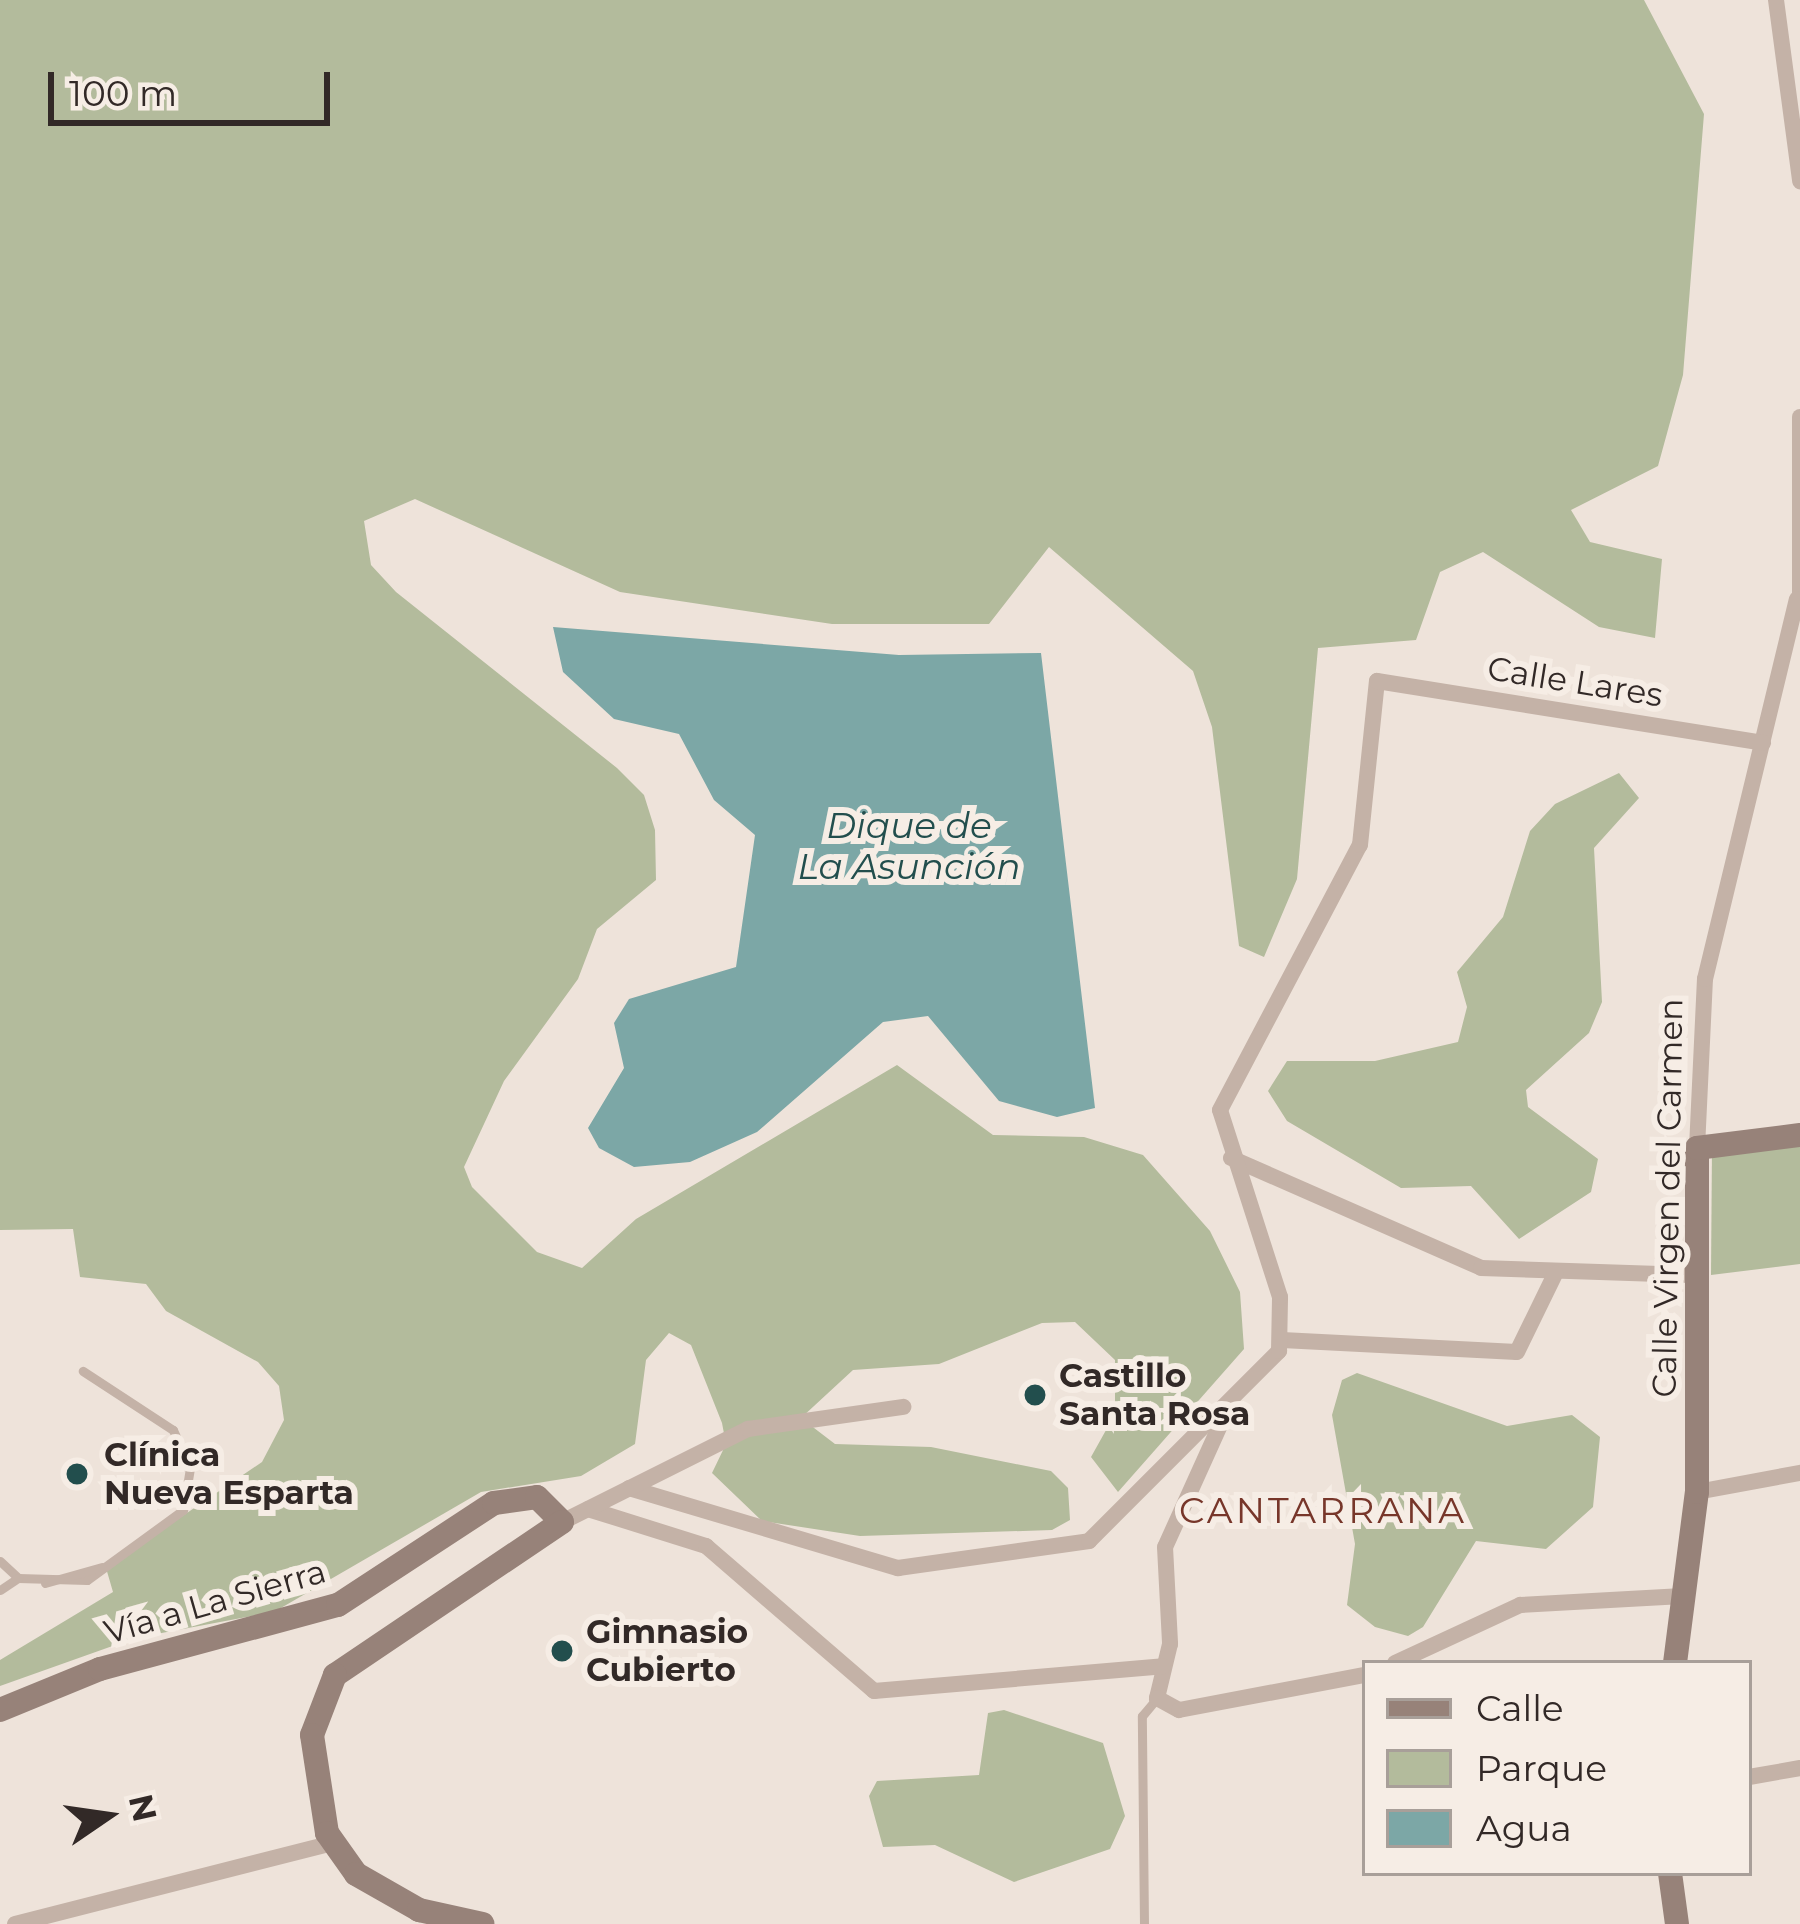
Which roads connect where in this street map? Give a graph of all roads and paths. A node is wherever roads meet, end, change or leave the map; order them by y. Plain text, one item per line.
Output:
1 (1776, 0) edge
2 (1800, 181) edge
3 (1800, 417) edge
4 (1800, 443) edge
5 (1799, 604) edge
6 (1763, 742) junction
7 (1800, 1135) edge
8 (1697, 1148) junction
9 (1231, 1158) junction
10 (1555, 1274) junction
11 (1697, 1275) junction
12 (1282, 1340) junction
13 (83, 1371) dead end
14 (903, 1407) dead end
15 (1225, 1415) junction
16 (1800, 1473) edge
17 (629, 1488) junction
18 (1697, 1492) junction
19 (588, 1509) junction
20 (562, 1522) junction
21 (0, 1561) edge
22 (18, 1578) junction
23 (0, 1590) edge
24 (1683, 1596) junction
25 (1401, 1660) edge
26 (1675, 1660) edge
27 (1163, 1666) junction
28 (1362, 1676) edge
29 (1157, 1698) junction
30 (0, 1710) edge
31 (1800, 1768) edge
32 (1752, 1777) edge
33 (333, 1843) junction
34 (1670, 1876) edge
35 (64, 1917) edge
36 (15, 1924) edge
37 (482, 1924) edge
38 (1144, 1924) edge
39 (1677, 1924) edge

1 - 2 street
3 - 4 street, Calle Virgen del Carmen
4 - 5 street, Calle Virgen del Carmen
5 - 6 street, Calle Virgen del Carmen
6 - 8 street, Calle Virgen del Carmen
6 - 9 street, Calle Lares
7 - 8 street
8 - 11 street, Calle Virgen del Carmen
9 - 10 street
9 - 12 street
10 - 11 street
10 - 12 street
11 - 18 street, Calle Virgen del Carmen
12 - 15 street
13 - 22 lane
14 - 17 street
15 - 17 street
15 - 27 street
16 - 18 street
17 - 19 street
18 - 24 street, Calle Virgen del Carmen
19 - 20 street
19 - 27 street
20 - 30 street, Vía a La Sierra
20 - 33 street
21 - 22 lane
22 - 23 lane
24 - 25 street
24 - 26 street, Calle Virgen del Carmen
27 - 29 street
28 - 29 street
29 - 38 lane
31 - 32 street
33 - 35 street
33 - 37 street
34 - 39 street
35 - 36 street

